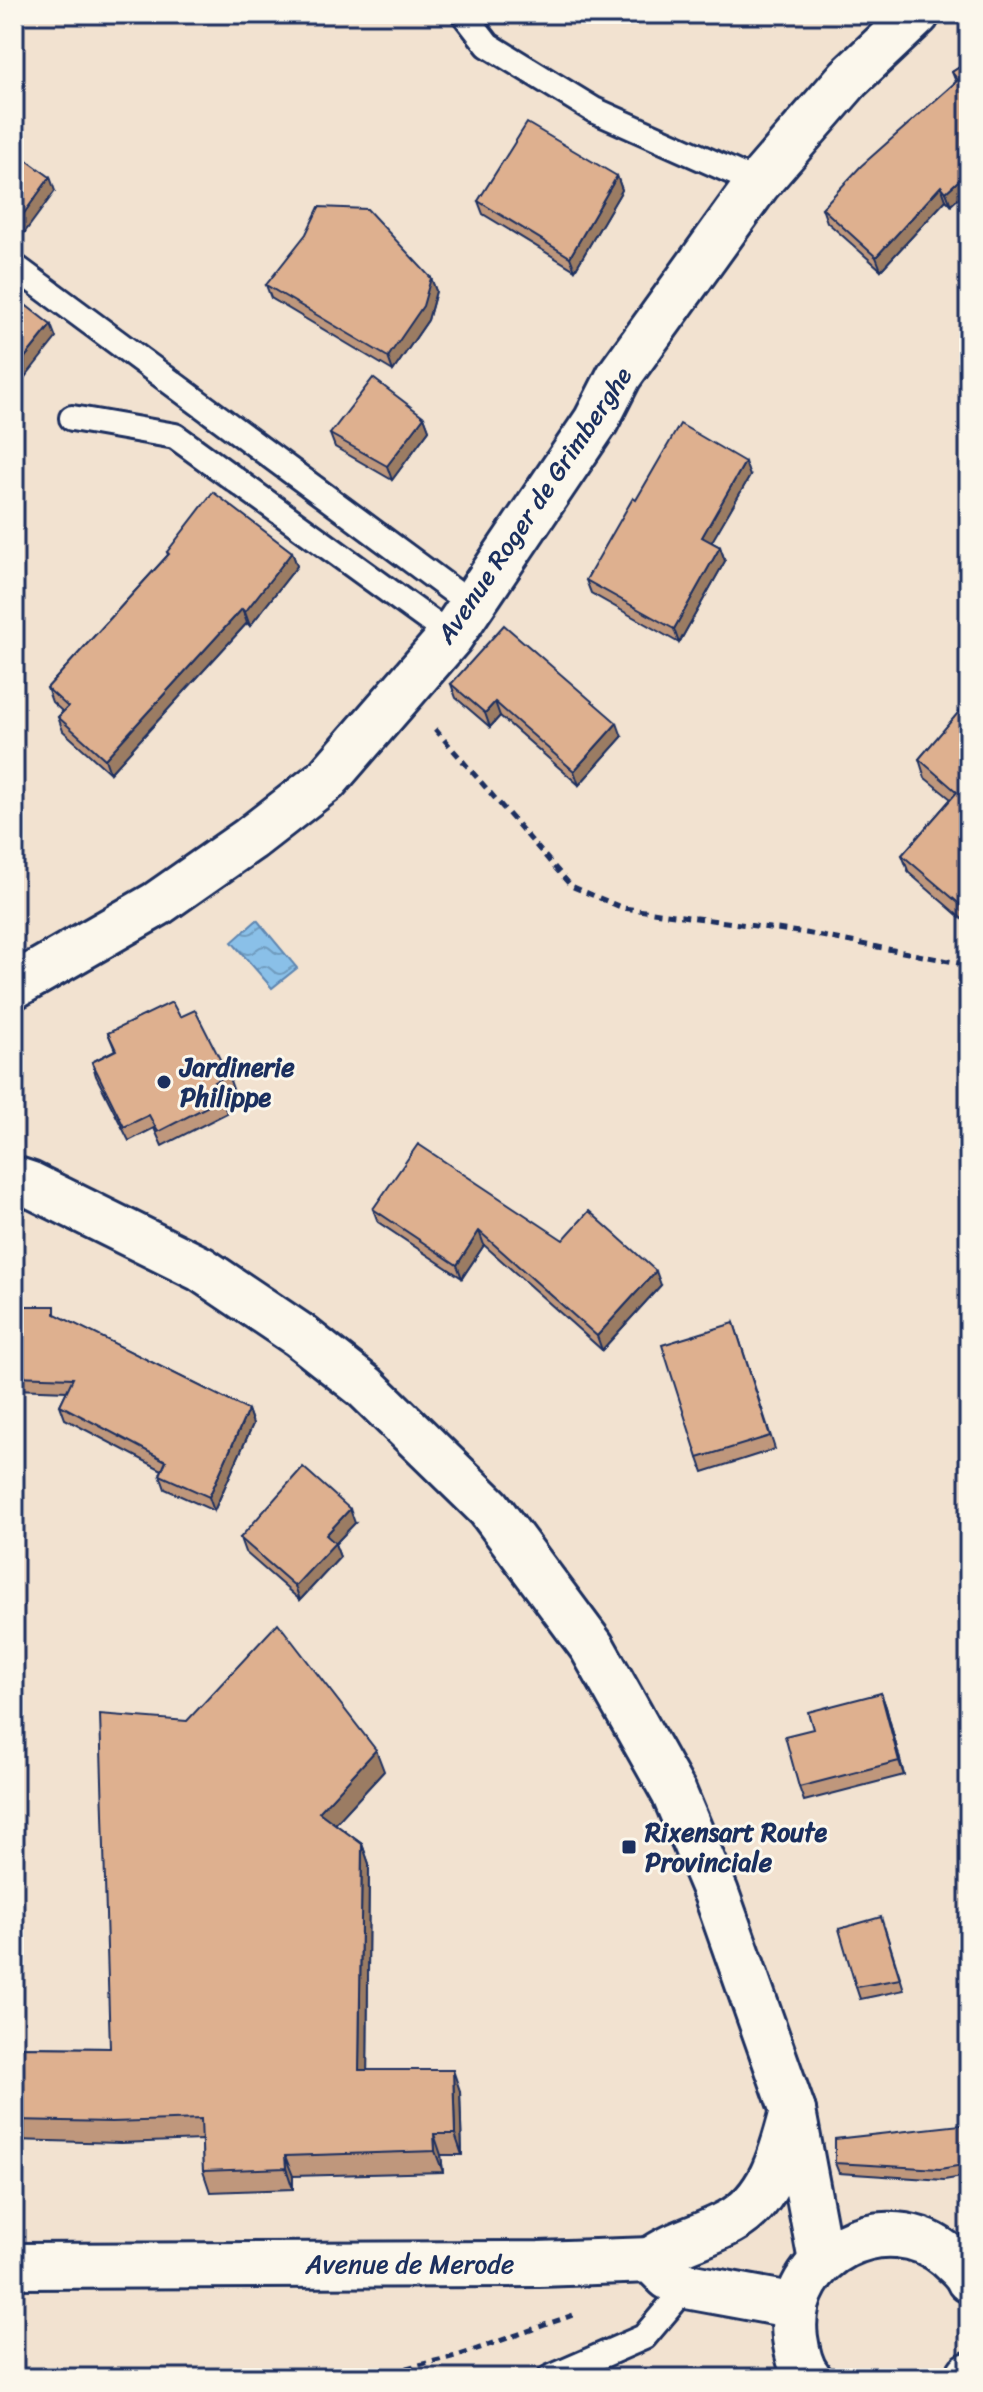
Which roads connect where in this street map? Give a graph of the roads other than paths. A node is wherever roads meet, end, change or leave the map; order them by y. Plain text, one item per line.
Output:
1 (464, 14) edge
2 (917, 14) edge
3 (758, 183) junction
4 (18, 269) dead end
5 (72, 418) dead end
6 (462, 620) junction
7 (14, 986) edge
8 (14, 1179) edge
9 (793, 2111) junction
10 (651, 2260) junction
11 (821, 2261) junction
12 (14, 2266) edge
13 (969, 2280) edge
14 (687, 2286) junction
15 (796, 2306) junction
16 (550, 2378) edge
17 (809, 2378) edge

1 - 3 lane
2 - 3 street, Avenue Roger de Grimberghe
3 - 6 street, Avenue Roger de Grimberghe
4 - 6 lane
5 - 6 lane
6 - 7 street, Avenue Roger de Grimberghe
8 - 9 street
9 - 10 street
9 - 11 street
10 - 12 street, Avenue de Merode
10 - 14 street
11 - 13 street
11 - 15 street
14 - 15 street
14 - 16 lane
15 - 17 street

